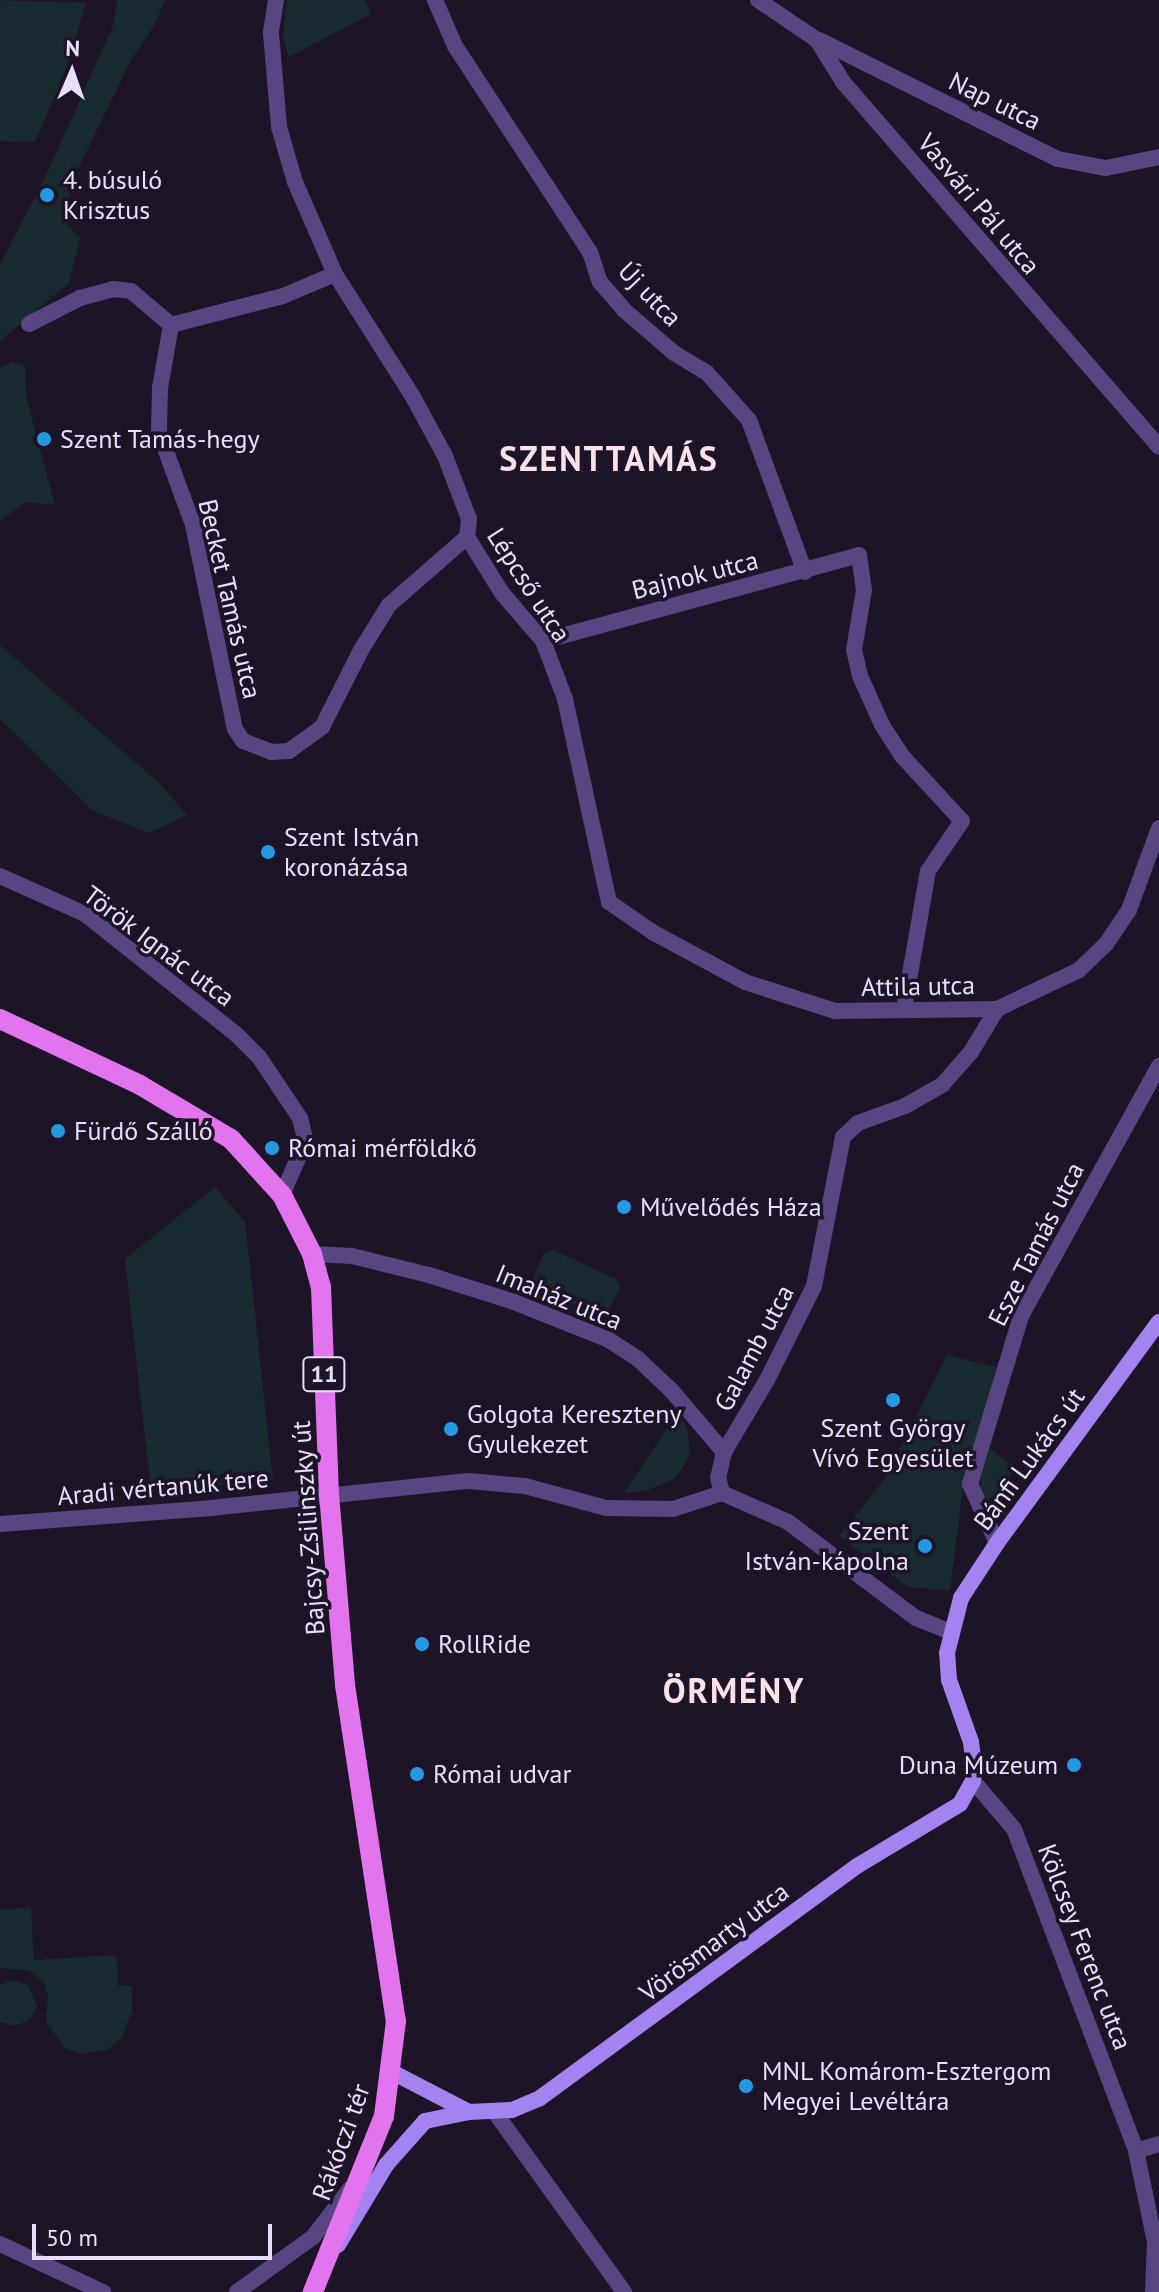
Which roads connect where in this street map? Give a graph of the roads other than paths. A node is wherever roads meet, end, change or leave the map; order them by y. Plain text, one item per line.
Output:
1 (276, 0) edge
2 (435, 0) edge
3 (758, 0) edge
4 (817, 40) junction
5 (1159, 157) edge
6 (335, 274) junction
7 (29, 324) dead end
8 (171, 325) junction
9 (1159, 447) edge
10 (467, 537) junction
11 (805, 572) junction
12 (543, 641) junction
13 (1159, 828) edge
14 (0, 876) edge
15 (609, 902) joint
16 (904, 1009) junction
17 (997, 1009) junction
18 (0, 1019) edge
19 (1159, 1066) edge
20 (282, 1195) junction
21 (312, 1254) junction
22 (1159, 1322) edge
23 (724, 1452) junction
24 (722, 1493) junction
25 (329, 1494) junction
26 (0, 1524) edge
27 (997, 1543) junction
28 (950, 1632) junction
29 (973, 1781) junction
30 (373, 1863) joint
31 (392, 2072) junction
32 (494, 2111) junction
33 (469, 2112) junction
34 (1159, 2144) edge
35 (1136, 2151) junction
36 (355, 2182) junction
37 (0, 2244) edge
38 (317, 2282) edge
39 (241, 2291) edge
40 (103, 2292) edge
41 (624, 2292) edge
42 (1153, 2292) edge

1 - 6 street
2 - 11 street, Új utca
3 - 4 street, Vasvári Pál utca
4 - 5 street, Nap utca
4 - 9 street, Vasvári Pál utca
6 - 8 street
6 - 10 street, Lépcső utca
7 - 8 street
8 - 10 street, Becket Tamás utca
10 - 12 street, Lépcső utca
11 - 12 street, Bajnok utca
11 - 16 street, Bajnok utca
12 - 15 street, Lépcső utca
13 - 17 street, Attila utca
14 - 20 street, Török Ignác utca
15 - 16 street, Attila utca
16 - 17 street, Attila utca
17 - 23 street, Galamb utca
18 - 20 main road, Bajcsy-Zsilinszky út / 11
19 - 27 street, Esze Tamás utca
20 - 21 main road, Bajcsy-Zsilinszky út / 11
21 - 23 street, Imaház utca
21 - 25 main road, Bajcsy-Zsilinszky út / 11
22 - 27 main road, Bánfi Lukács út
23 - 24 street
24 - 25 street, Aradi vértanúk tere
24 - 28 street
25 - 26 street, Aradi vértanúk tere
25 - 30 main road, Bajcsy-Zsilinszky út / 11
27 - 28 main road, Bánfi Lukács út
28 - 29 main road
29 - 32 main road, Vörösmarty utca
29 - 35 street, Kölcsey Ferenc utca
30 - 31 main road, Rákóczi tér / 11
31 - 33 main road
31 - 36 main road, Rákóczi tér / 11
32 - 33 main road, Vörösmarty utca
32 - 41 street
33 - 38 main road, Vörösmarty utca
34 - 35 street
35 - 42 street, Kölcsey Ferenc utca
36 - 38 main road, Rákóczi tér / 11
36 - 39 street
37 - 40 street

